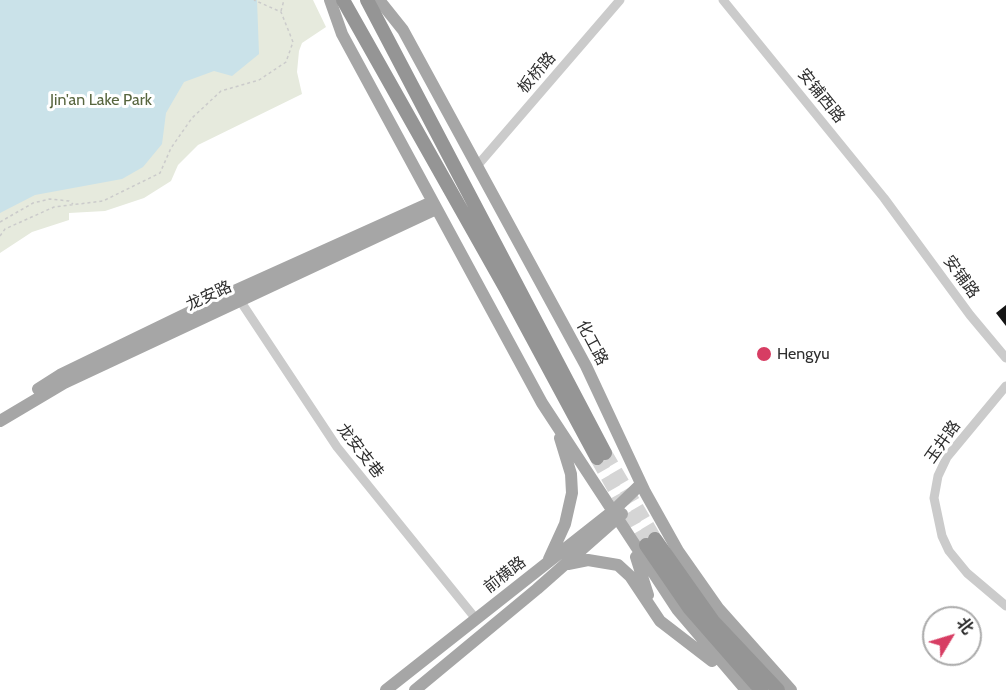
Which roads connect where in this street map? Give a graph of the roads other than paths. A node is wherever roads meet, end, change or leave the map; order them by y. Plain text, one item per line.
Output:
1 (330, 0) edge
2 (343, 0) edge
3 (367, 0) edge
4 (379, 0) edge
5 (620, 0) edge
6 (723, 0) edge
7 (477, 166) junction
8 (434, 206) junction
9 (895, 212) joint
10 (237, 296) junction
11 (1006, 358) edge
12 (1006, 386) edge
13 (0, 412) edge
14 (0, 421) edge
15 (555, 423) junction
16 (643, 488) junction
17 (615, 515) junction
18 (644, 543) junction
19 (548, 562) junction
20 (567, 564) junction
21 (651, 604) junction
22 (1006, 606) edge
23 (476, 619) junction
24 (734, 678) junction
25 (386, 690) edge
26 (414, 690) edge
27 (746, 690) edge
28 (761, 690) edge
29 (778, 690) edge
30 (791, 690) edge

1 - 8 main road
2 - 3 highway
4 - 7 main road, 化工路
5 - 7 street, 板桥路
6 - 9 street, 安铺西路
7 - 16 main road, 化工路
8 - 10 main road, 龙安路
8 - 15 main road
9 - 11 street, 安铺路
10 - 13 main road, 龙安路
10 - 14 main road, 龙安路
10 - 23 street, 龙安支巷
12 - 22 street, 玉井路
15 - 17 main road
15 - 19 main road
16 - 17 main road, 前横路
16 - 30 main road, 化工路
17 - 18 main road
17 - 19 main road, 前横路
17 - 20 main road, 前横路
18 - 21 main road
18 - 24 main road
18 - 28 highway
18 - 29 highway
19 - 23 main road, 前横路
20 - 21 main road
20 - 26 main road, 前横路
21 - 24 main road
23 - 25 main road, 前横路
24 - 27 main road

